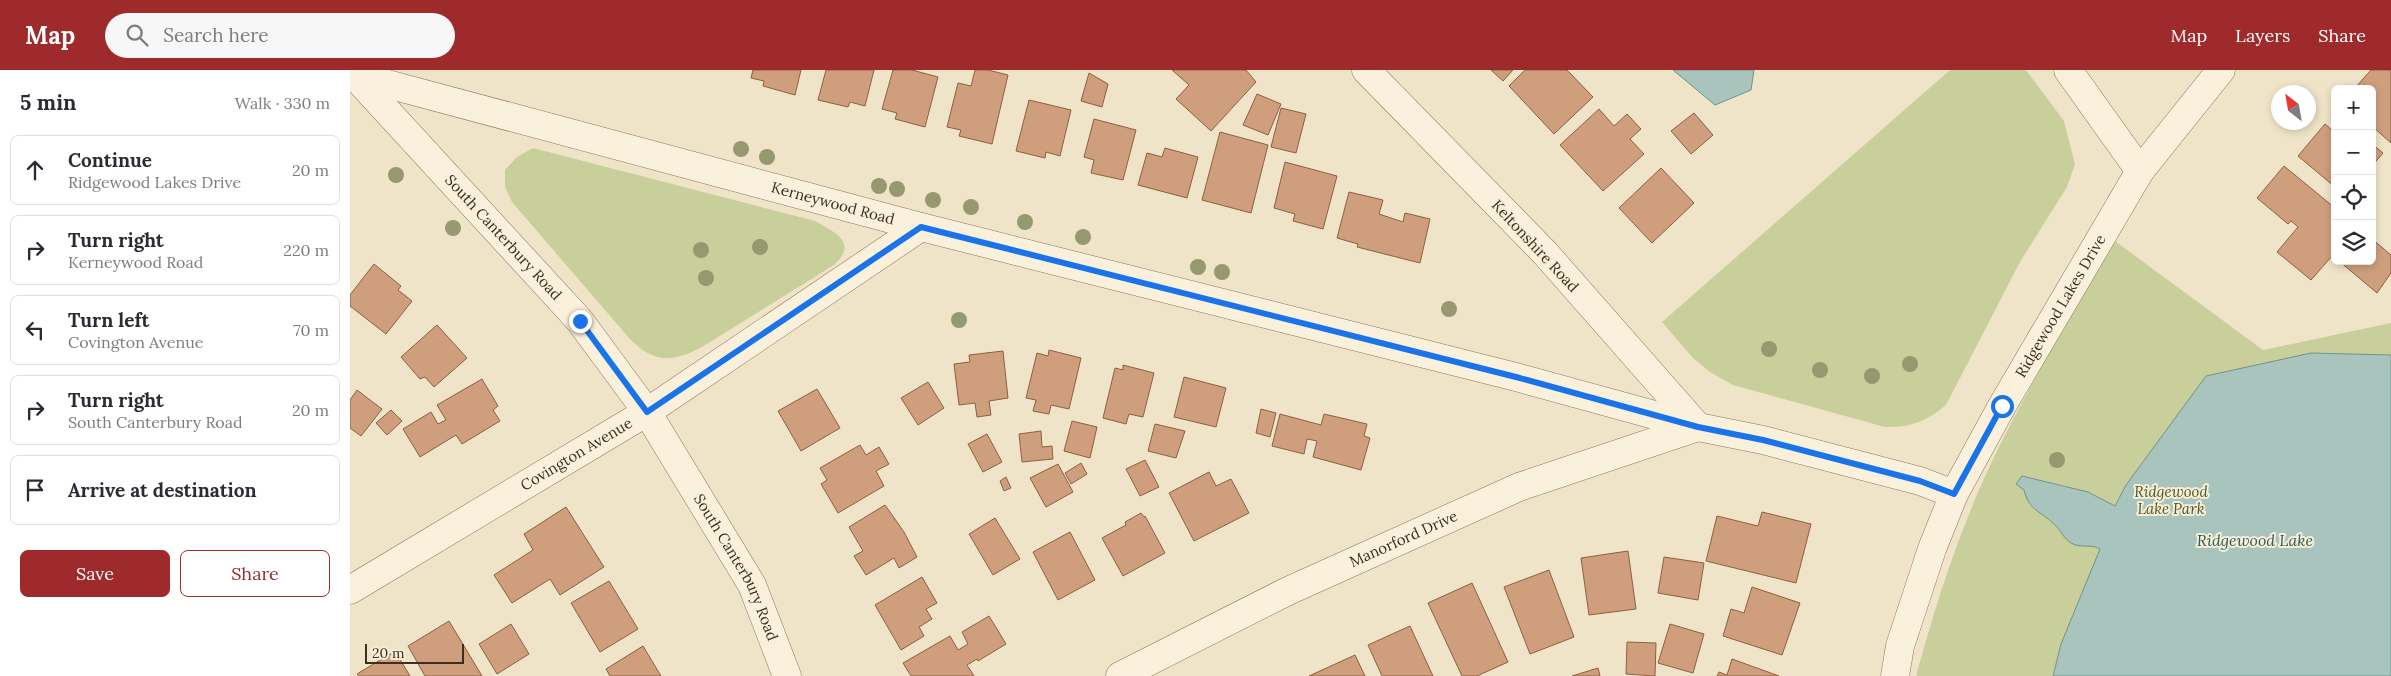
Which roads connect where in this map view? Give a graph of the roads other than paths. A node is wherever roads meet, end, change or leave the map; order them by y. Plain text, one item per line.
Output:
1 (1366, 70) edge
2 (2068, 70) edge
3 (2221, 70) edge
4 (352, 73) edge
5 (2140, 171) junction
6 (921, 227) junction
7 (647, 412) junction
8 (1698, 427) junction
9 (1954, 494) junction
10 (350, 590) edge
11 (787, 676) edge
12 (1120, 676) edge
13 (1895, 676) edge

1 - 8 street, Keltonshire Road
2 - 5 street
3 - 5 street, Ridgewood Lakes Drive
4 - 6 street, Kerneywood Road
4 - 7 street, South Canterbury Road
5 - 9 street, Ridgewood Lakes Drive
6 - 7 street, Covington Avenue
6 - 8 street, Kerneywood Road
7 - 10 street, Covington Avenue
7 - 11 street, South Canterbury Road
8 - 9 street, Kerneywood Road
8 - 12 street, Manorford Drive
9 - 13 street, Ridgewood Lakes Drive

